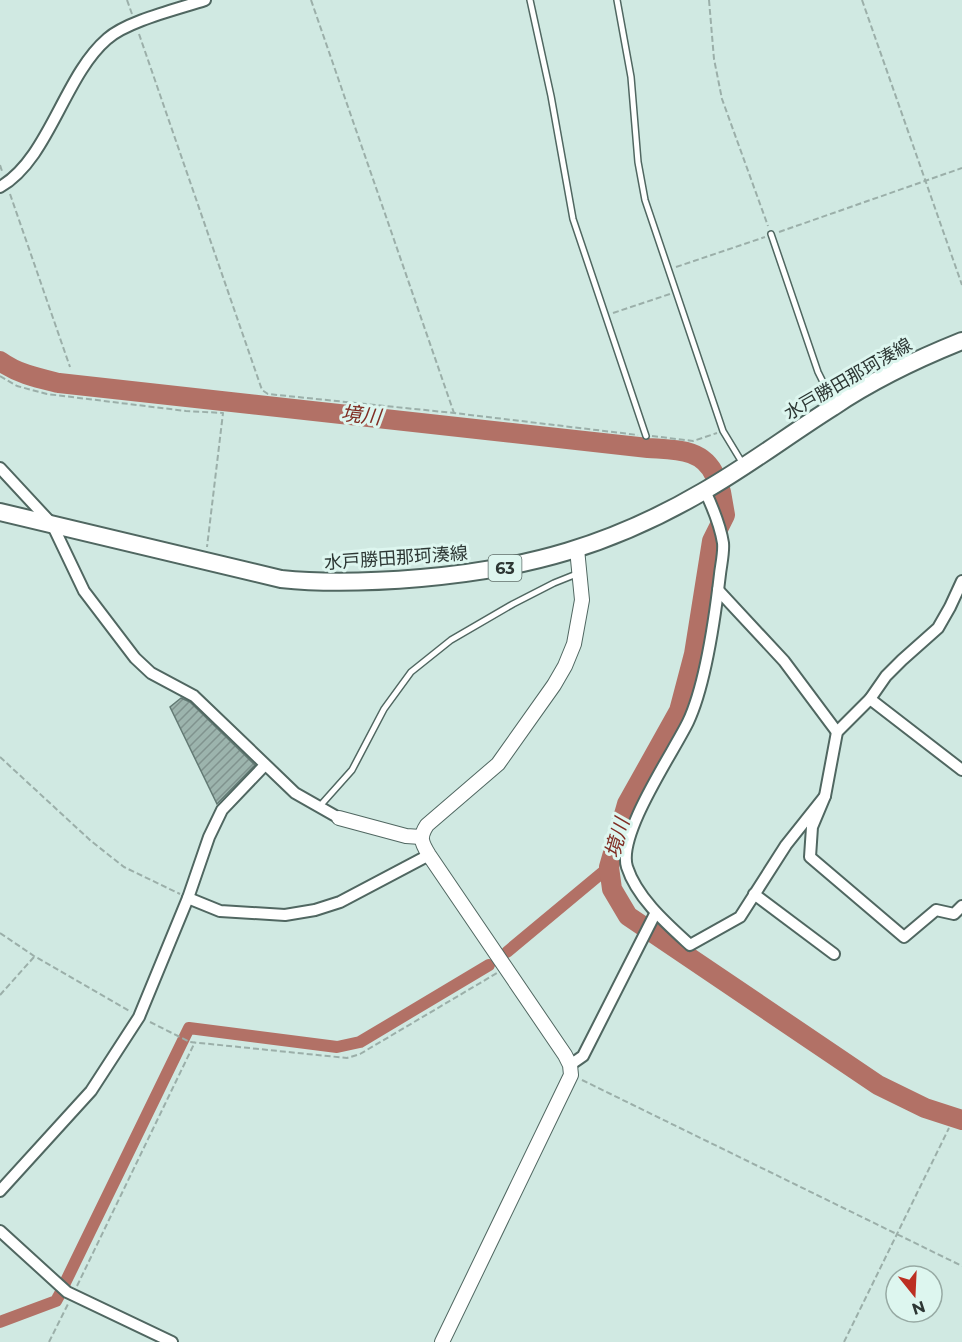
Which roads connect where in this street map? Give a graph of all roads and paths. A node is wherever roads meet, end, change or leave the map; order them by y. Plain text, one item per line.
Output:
1 (127, 0) edge
2 (205, 0) edge
3 (311, 0) edge
4 (530, 0) edge
5 (617, 0) edge
6 (709, 0) edge
7 (862, 0) edge
8 (135, 24) junction
9 (0, 165) edge
10 (962, 168) edge
11 (924, 180) junction
12 (3, 185) edge
13 (771, 234) junction
14 (668, 270) junction
15 (962, 285) edge
16 (676, 292) junction
17 (606, 316) junction
18 (962, 341) edge
19 (70, 367) dead end
20 (0, 376) edge
21 (835, 405) junction
22 (454, 413) junction
23 (723, 431) junction
24 (646, 436) junction
25 (744, 466) junction
26 (0, 468) edge
27 (705, 491) junction
28 (0, 512) edge
29 (52, 524) junction
30 (577, 549) junction
31 (203, 562) junction
32 (580, 573) junction
33 (962, 581) edge
34 (718, 590) junction
35 (870, 699) junction
36 (837, 732) junction
37 (0, 757) edge
38 (264, 766) junction
39 (962, 770) edge
40 (825, 796) junction
41 (319, 807) junction
42 (339, 818) joint
43 (421, 837) junction
44 (429, 855) junction
45 (754, 894) junction
46 (188, 898) junction
47 (962, 906) edge
48 (653, 918) junction
49 (0, 933) edge
50 (834, 954) dead end
51 (34, 956) junction
52 (506, 968) junction
53 (0, 995) edge
54 (139, 1017) junction
55 (195, 1042) junction
56 (571, 1070) junction
57 (949, 1128) dead end
58 (0, 1191) edge
59 (0, 1231) edge
60 (897, 1234) junction
61 (962, 1266) edge
62 (73, 1294) junction
63 (49, 1342) edge
64 (172, 1342) edge
65 (442, 1342) edge
66 (844, 1342) edge

1 - 8 path
2 - 8 street
3 - 22 path
4 - 17 lane
5 - 14 lane
6 - 13 path
7 - 11 path
8 - 12 street
8 - 22 path
9 - 12 path
10 - 11 path
11 - 13 path
11 - 15 path
12 - 19 path
13 - 14 path
13 - 21 lane
14 - 16 lane
16 - 17 path
16 - 23 lane
17 - 24 lane
18 - 21 main road, 水戸勝田那珂湊線 / 63
20 - 31 path
21 - 25 main road, 水戸勝田那珂湊線 / 63
22 - 24 path
23 - 24 path
23 - 25 lane
25 - 27 main road, 水戸勝田那珂湊線 / 63
26 - 29 street
27 - 30 main road, 水戸勝田那珂湊線 / 63
27 - 34 street
28 - 29 main road, 水戸勝田那珂湊線 / 63
29 - 31 main road, 水戸勝田那珂湊線 / 63
29 - 38 street
30 - 31 main road, 水戸勝田那珂湊線 / 63
30 - 32 street
32 - 41 lane
32 - 43 street
33 - 35 street
34 - 36 street
34 - 48 street
35 - 36 street
35 - 39 street
36 - 40 street
37 - 46 path
38 - 41 street
38 - 46 street
40 - 45 street
40 - 47 street
41 - 42 street
42 - 43 street
43 - 44 street
44 - 46 street
44 - 52 street
45 - 48 street
45 - 50 street
46 - 54 street
48 - 56 street
49 - 51 path
51 - 53 path
51 - 54 path
52 - 55 path
52 - 56 street
54 - 55 path
54 - 58 street
55 - 62 path
56 - 60 path
56 - 65 street
57 - 60 path
59 - 62 street
60 - 61 path
60 - 66 path
62 - 63 path
62 - 64 street

